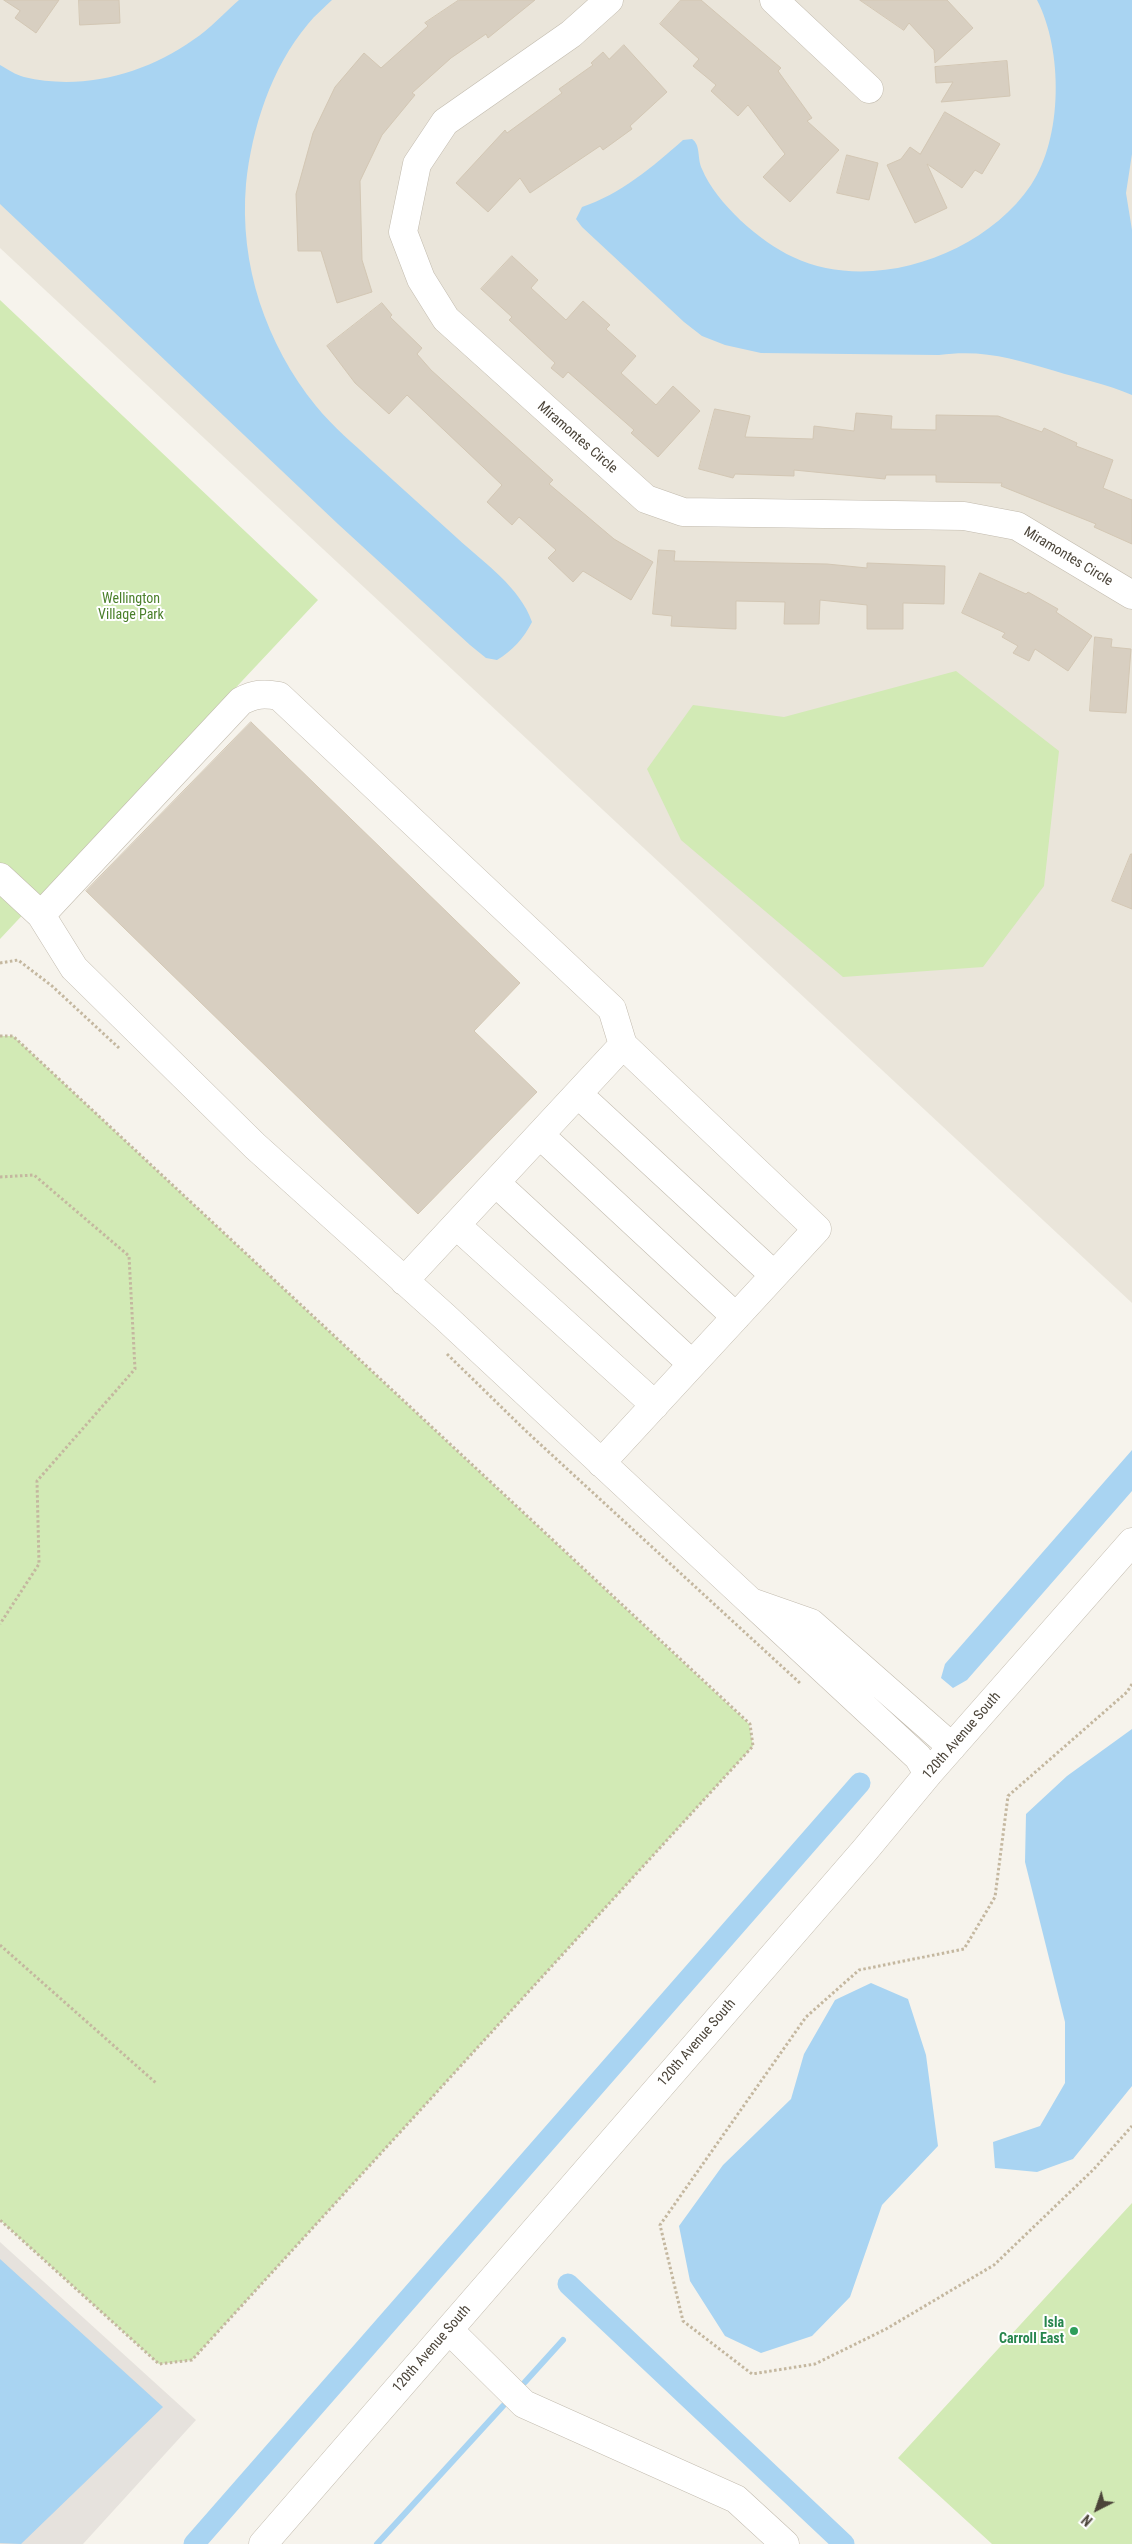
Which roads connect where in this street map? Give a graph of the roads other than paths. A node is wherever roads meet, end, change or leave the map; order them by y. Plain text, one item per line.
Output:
1 (609, 0) edge
2 (774, 0) edge
3 (869, 89) dead end
4 (1132, 595) edge
5 (0, 878) edge
6 (41, 915) junction
7 (624, 1045) junction
8 (578, 1094) junction
9 (540, 1135) junction
10 (496, 1183) junction
11 (456, 1225) junction
12 (774, 1275) junction
13 (404, 1281) junction
14 (736, 1317) junction
15 (692, 1364) junction
16 (655, 1405) junction
17 (601, 1463) junction
18 (1132, 1542) edge
19 (751, 1602) junction
20 (952, 1747) junction
21 (928, 1774) junction
22 (449, 2330) junction
23 (263, 2544) edge
24 (786, 2544) edge

1 - 4 street, Miramontes Circle
2 - 3 street
5 - 6 street
6 - 7 street
6 - 13 street
7 - 8 street
7 - 12 street
8 - 9 street
8 - 12 street
9 - 10 street
9 - 14 street
10 - 11 street
10 - 15 street
11 - 13 street
11 - 16 street
12 - 14 street
13 - 17 street
14 - 15 street
15 - 16 street
16 - 17 street
17 - 19 street
18 - 20 street, 120th Avenue South
19 - 20 street
19 - 21 street
20 - 21 street, 120th Avenue South
21 - 22 street, 120th Avenue South
22 - 23 street, 120th Avenue South
22 - 24 street

